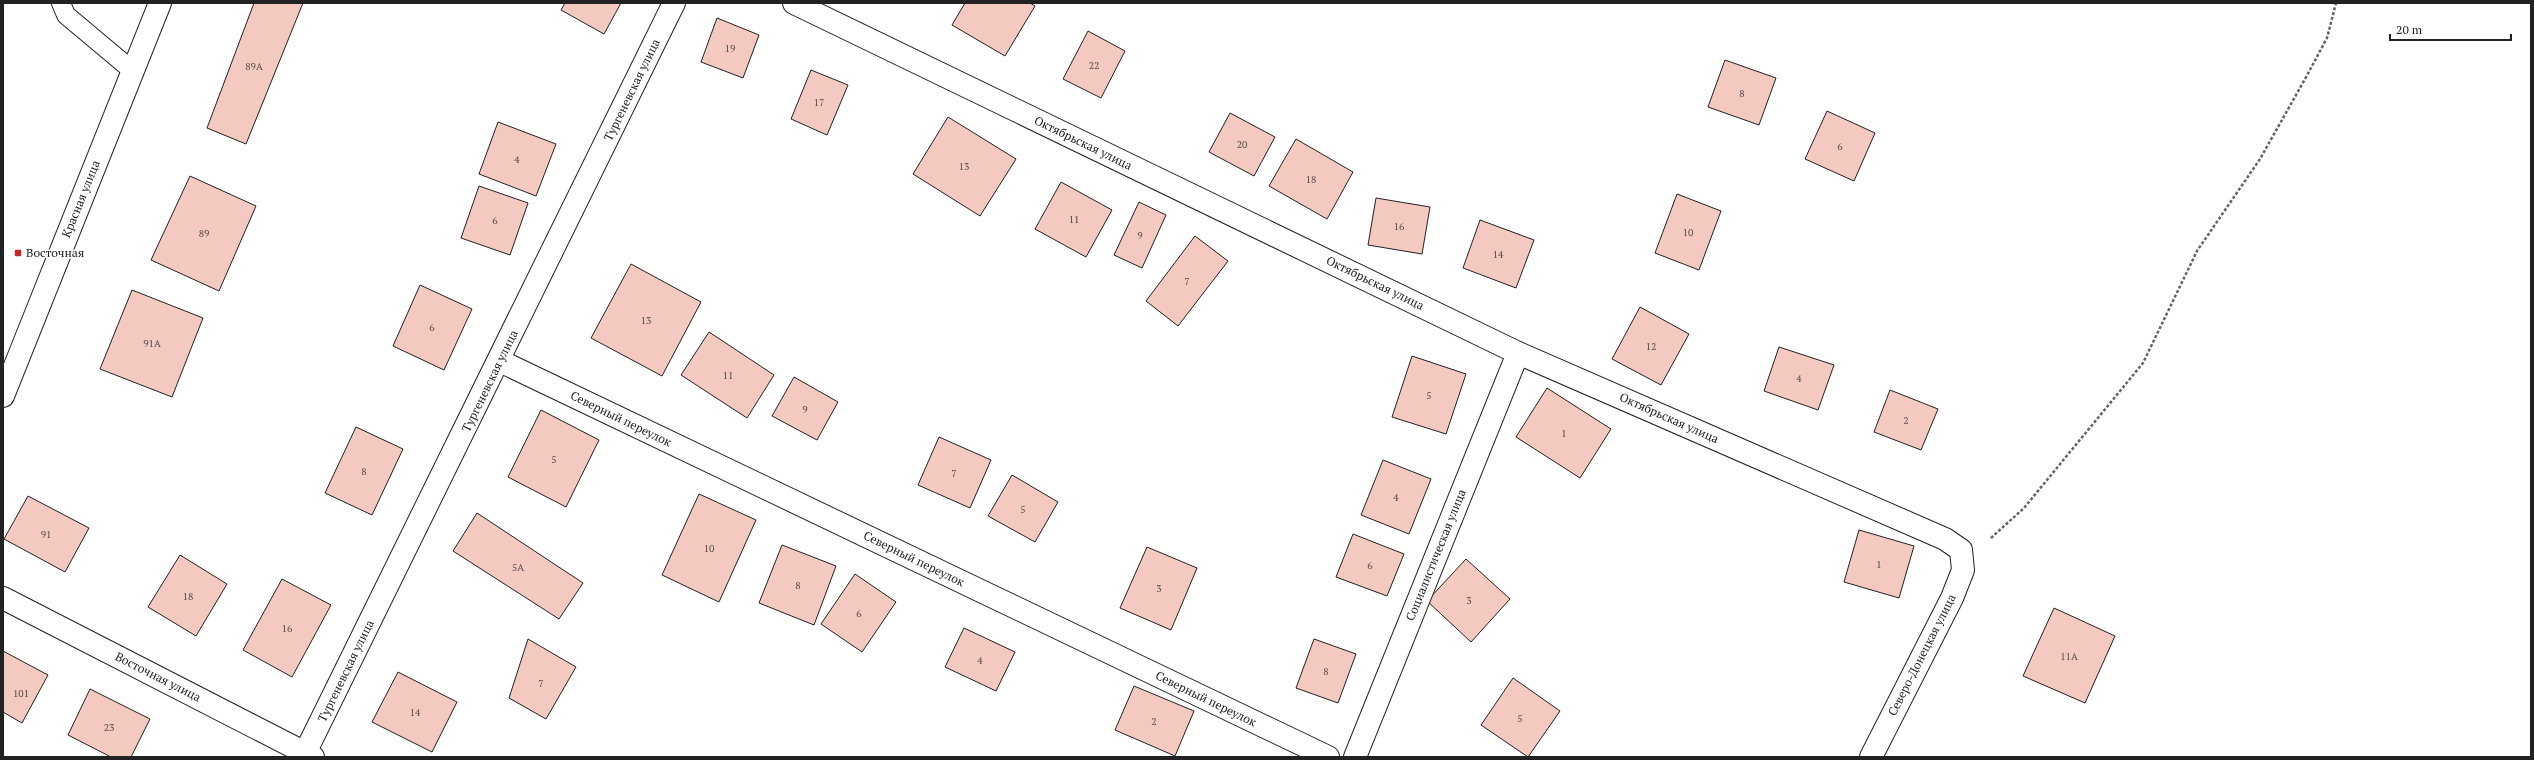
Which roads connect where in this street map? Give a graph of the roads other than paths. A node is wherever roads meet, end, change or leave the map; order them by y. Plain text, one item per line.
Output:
1 (61, 3) edge
2 (160, 3) edge
3 (674, 3) edge
4 (794, 3) edge
5 (134, 72) junction
6 (1518, 353) junction
7 (500, 361) junction
8 (3, 396) edge
9 (1961, 550) joint
10 (3, 598) edge
11 (307, 756) edge
12 (1328, 757) edge
13 (1355, 757) edge
14 (1871, 757) edge

1 - 5 lane
2 - 5 street, Красная улица
3 - 7 street, Тургеневская улица
4 - 6 street, Октябрьская улица
5 - 8 street, Красная улица
6 - 9 street, Октябрьская улица
6 - 13 street, Социалистическая улица
7 - 11 street, Тургеневская улица
7 - 12 street, Северный переулок
9 - 14 street, Северо-Донецкая улица
10 - 11 street, Восточная улица

